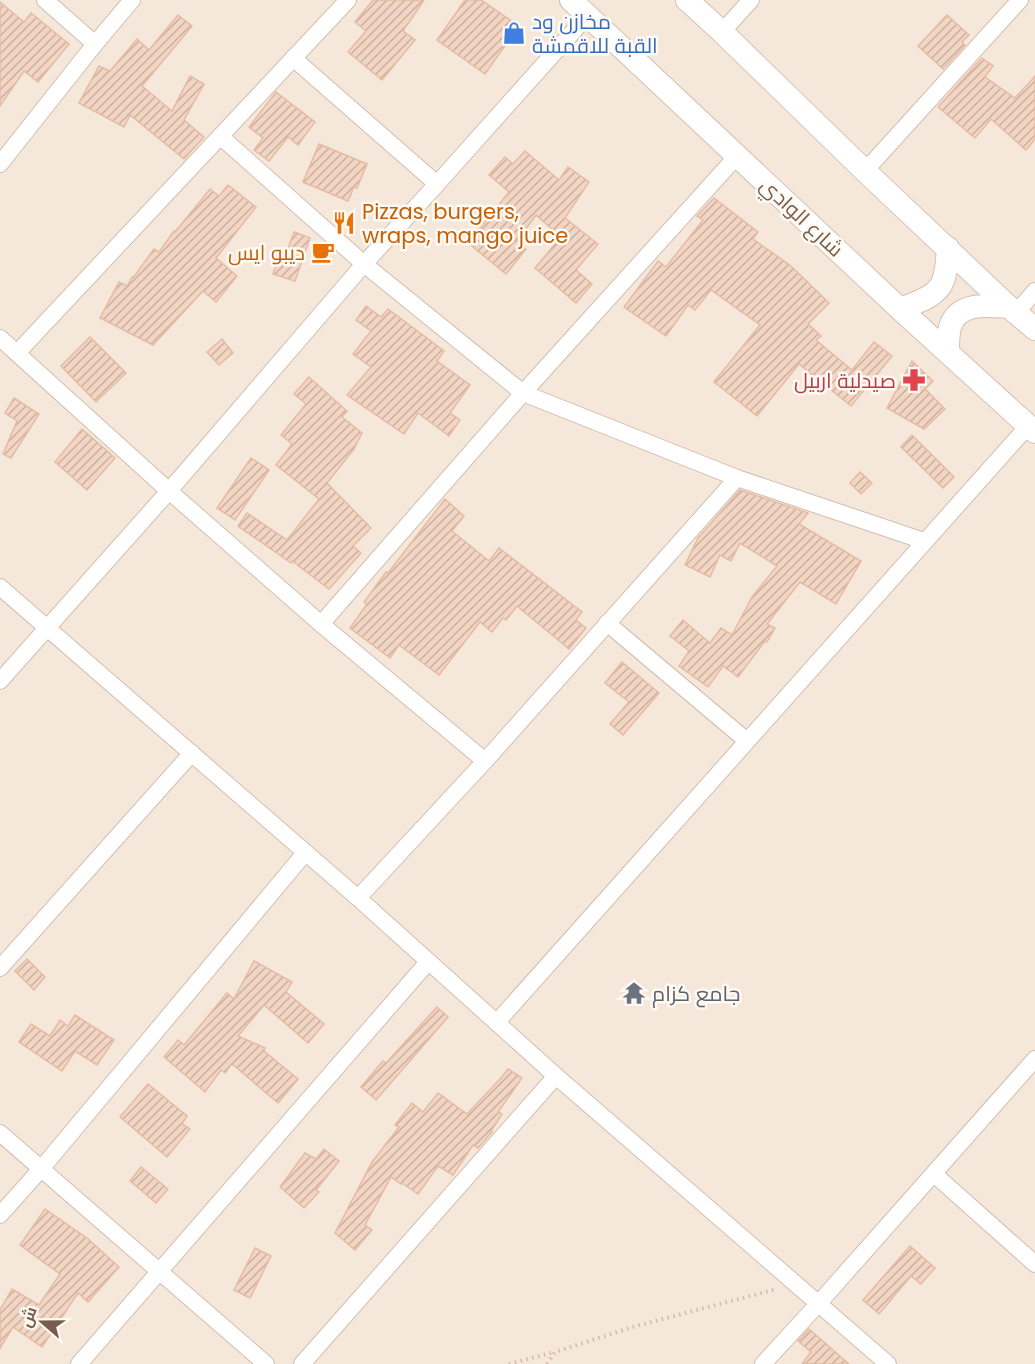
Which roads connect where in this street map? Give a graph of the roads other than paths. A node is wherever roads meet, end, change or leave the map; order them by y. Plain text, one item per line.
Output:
1 (45, 0) edge
2 (132, 0) edge
3 (348, 0) edge
4 (687, 0) edge
5 (751, 0) edge
6 (1020, 0) edge
7 (580, 8) edge
8 (722, 33) junction
9 (95, 44) junction
10 (293, 58) junction
11 (220, 136) junction
12 (737, 156) junction
13 (0, 164) edge
14 (865, 171) junction
15 (438, 184) junction
16 (948, 248) junction
17 (364, 264) junction
18 (1035, 291) edge
19 (900, 309) junction
20 (1012, 310) junction
21 (1035, 329) edge
22 (0, 338) edge
23 (948, 351) junction
24 (17, 353) junction
25 (523, 393) junction
26 (1031, 429) edge
27 (737, 478) junction
28 (169, 491) junction
29 (924, 542) junction
30 (0, 587) edge
31 (607, 623) junction
32 (321, 624) junction
33 (46, 629) junction
34 (0, 681) edge
35 (747, 741) junction
36 (192, 753) junction
37 (485, 761) junction
38 (305, 853) junction
39 (358, 898) junction
40 (428, 962) junction
41 (0, 968) edge
42 (497, 1022) junction
43 (1035, 1059) edge
44 (556, 1076) junction
45 (0, 1133) edge
46 (41, 1168) junction
47 (934, 1174) junction
48 (0, 1215) edge
49 (1035, 1264) edge
50 (159, 1270) junction
51 (818, 1305) junction
52 (79, 1364) edge
53 (266, 1364) edge
54 (302, 1364) edge
55 (763, 1364) edge
56 (888, 1364) edge

1 - 9 street
2 - 9 street
3 - 10 street
4 - 8 main road
5 - 8 street
6 - 14 street
7 - 12 main road, شارع الوادي
7 - 15 street
8 - 14 main road
9 - 13 street
10 - 11 street
10 - 15 street
11 - 17 street
11 - 24 street
12 - 19 main road, شارع الوادي
12 - 25 street
14 - 16 main road
15 - 17 street
16 - 19 main road
16 - 20 main road
17 - 25 street
17 - 28 street
18 - 20 street
19 - 23 main road, شارع الوادي
20 - 21 main road
20 - 23 main road
22 - 24 street
23 - 26 main road, شارع الوادي
24 - 28 street
25 - 27 street
25 - 32 street
26 - 29 street
27 - 29 street
27 - 31 street
28 - 32 street
28 - 33 street
29 - 35 street
30 - 33 street
31 - 35 street
31 - 37 street
32 - 37 street
33 - 34 street
33 - 36 street
35 - 42 street
36 - 38 street
36 - 41 street
37 - 39 street
38 - 39 street
38 - 46 street
39 - 40 street
40 - 42 street
40 - 50 street
42 - 44 street
43 - 47 street
44 - 51 street
44 - 54 street
45 - 46 street
46 - 48 street
46 - 50 street
47 - 49 street
47 - 51 street
50 - 52 street
50 - 53 street
51 - 55 street
51 - 56 street

